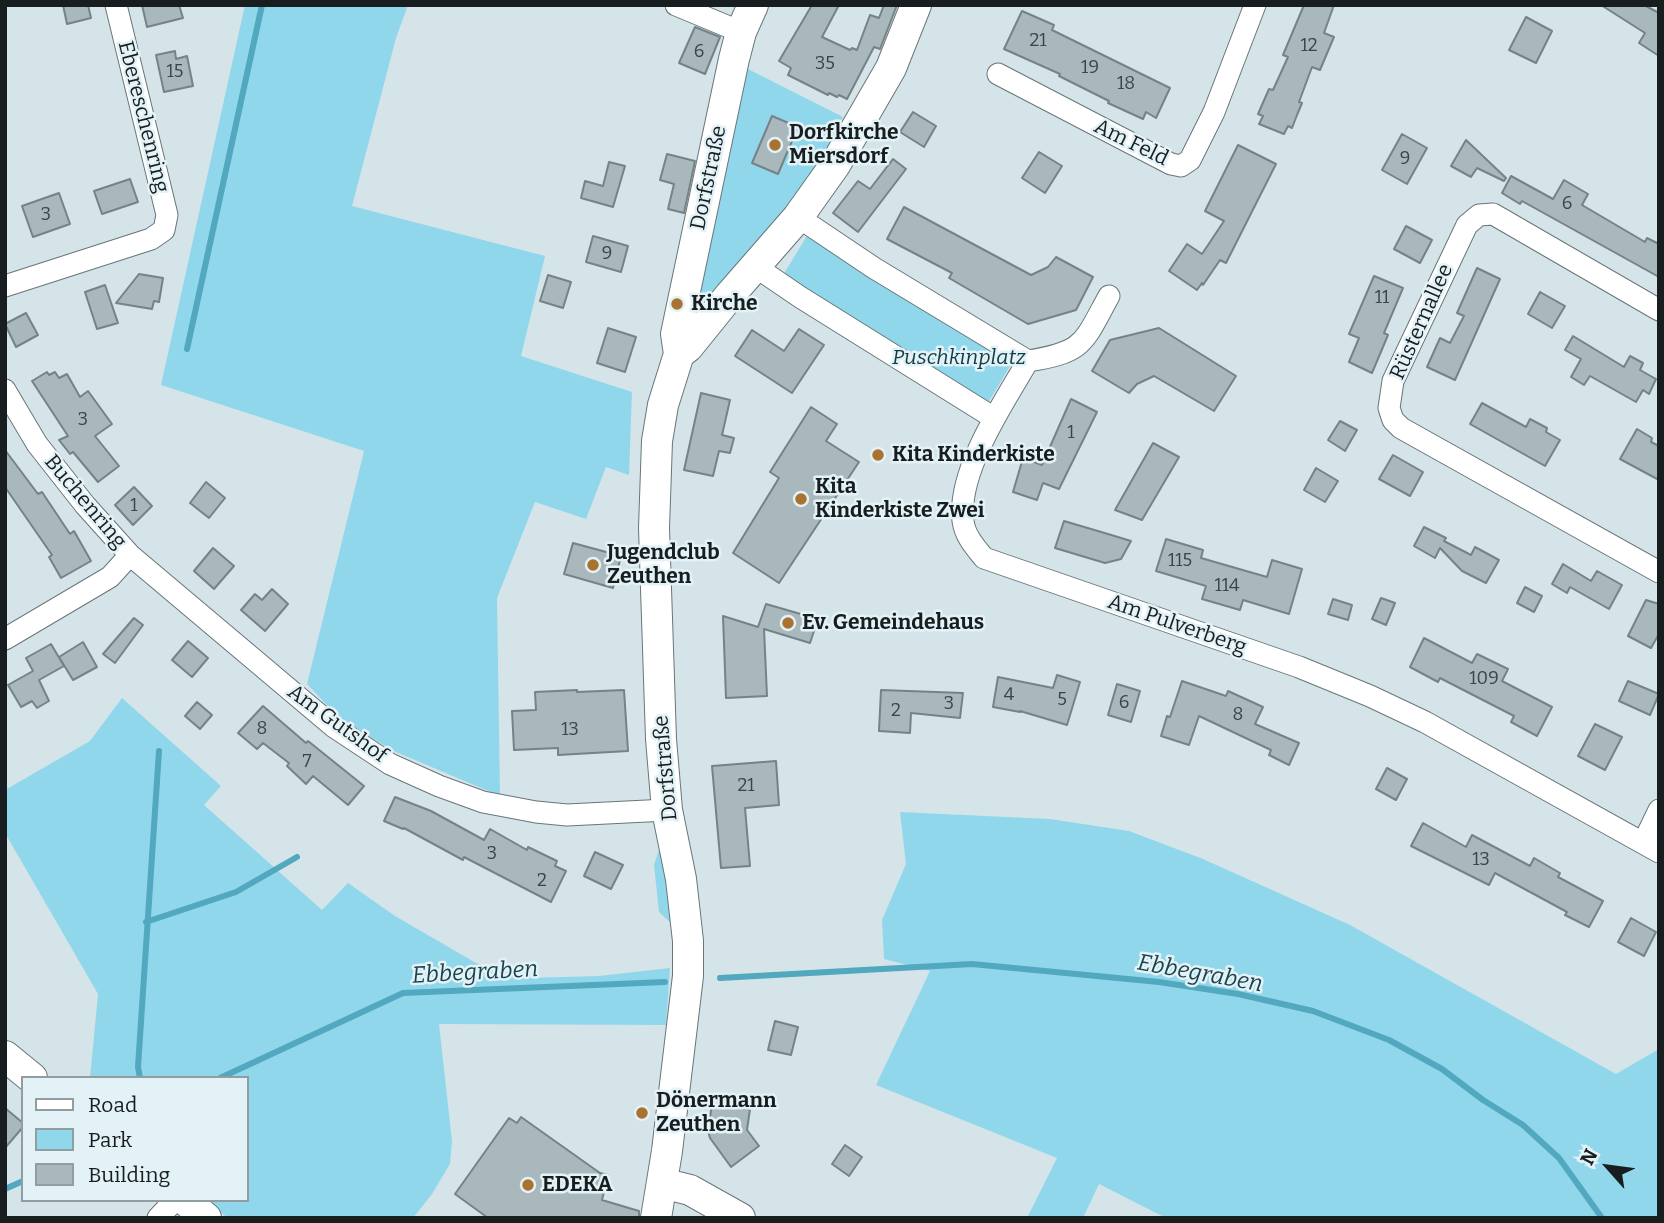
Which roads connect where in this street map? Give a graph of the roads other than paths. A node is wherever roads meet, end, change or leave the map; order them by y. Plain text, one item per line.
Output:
1 (116, 5) edge
2 (676, 5) edge
3 (916, 5) edge
4 (1255, 5) edge
5 (747, 19) edge
6 (998, 74) dead end
7 (798, 218) junction
8 (756, 267) junction
9 (5, 286) edge
10 (1110, 296) dead end
11 (1659, 310) edge
12 (679, 354) junction
13 (1028, 361) junction
14 (5, 390) edge
15 (994, 418) junction
16 (130, 555) junction
17 (1659, 572) edge
18 (5, 639) edge
19 (667, 810) junction
20 (1659, 810) edge
21 (1651, 847) edge
22 (5, 1056) edge
23 (30, 1076) edge
24 (662, 1183) junction
25 (173, 1202) edge
26 (187, 1202) edge
27 (159, 1218) edge
28 (206, 1218) edge
29 (656, 1218) edge
30 (740, 1218) edge

1 - 9 street, Ebereschenring
2 - 5 street
3 - 7 main road, Dorfstraße
4 - 6 street, Am Feld
5 - 12 main road, Dorfstraße
7 - 8 main road, Dorfstraße
7 - 13 street
8 - 12 main road, Dorfstraße
8 - 15 street
10 - 13 street
11 - 17 street, Rüsternallee
12 - 19 main road, Dorfstraße
13 - 15 street, Am Pulverberg
14 - 16 street, Buchenring
15 - 21 street, Am Pulverberg
16 - 18 street, Buchenring
16 - 19 street, Am Gutshof
19 - 24 main road, Dorfstraße
20 - 21 street
22 - 23 main road
24 - 29 main road, Dorfstraße
24 - 30 main road
25 - 27 street
26 - 28 main road

